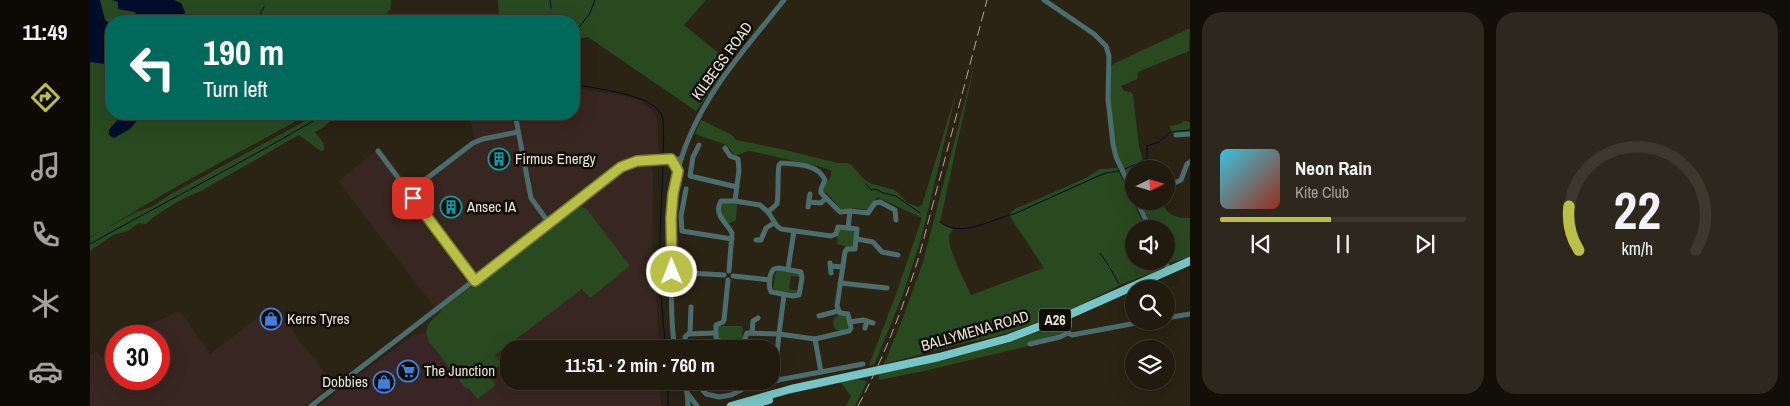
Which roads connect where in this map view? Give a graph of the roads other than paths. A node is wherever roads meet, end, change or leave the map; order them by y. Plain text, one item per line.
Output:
1 (784, 0) edge
2 (1044, 0) edge
3 (516, 120) edge
4 (518, 132) junction
5 (1190, 134) edge
6 (1176, 135) dead end
7 (699, 145) dead end
8 (725, 148) dead end
9 (378, 151) dead end
10 (670, 159) junction
11 (681, 160) junction
12 (1190, 162) edge
13 (678, 171) junction
14 (1125, 176) edge
15 (1175, 183) edge
16 (737, 186) junction
17 (686, 189) dead end
18 (409, 192) junction
19 (810, 194) dead end
20 (826, 198) junction
21 (735, 201) junction
22 (850, 211) junction
23 (768, 212) junction
24 (896, 220) dead end
25 (549, 223) junction
26 (774, 223) junction
27 (848, 228) junction
28 (794, 231) junction
29 (732, 238) junction
30 (857, 239) junction
31 (761, 241) dead end
32 (890, 261) dead end
33 (1190, 261) edge
34 (843, 267) junction
35 (788, 269) junction
36 (729, 271) junction
37 (1169, 271) joint
38 (672, 272) junction
39 (831, 273) dead end
40 (733, 276) junction
41 (726, 277) junction
42 (770, 280) junction
43 (883, 280) dead end
44 (475, 281) junction
45 (840, 283) junction
46 (883, 288) junction
47 (784, 295) junction
48 (879, 295) dead end
49 (690, 308) dead end
50 (838, 310) junction
51 (1190, 314) edge
52 (819, 316) dead end
53 (1175, 316) edge
54 (1064, 317) junction
55 (753, 319) dead end
56 (850, 322) junction
57 (1125, 325) edge
58 (865, 328) dead end
59 (752, 332) junction
60 (690, 333) junction
61 (715, 333) junction
62 (1068, 333) junction
63 (779, 334) junction
64 (815, 339) junction
65 (675, 340) edge
66 (685, 340) edge
67 (778, 340) edge
68 (1030, 344) dead end
69 (856, 359) dead end
70 (821, 372) junction
71 (845, 376) junction
72 (780, 380) edge
73 (687, 390) edge
74 (702, 390) edge
75 (739, 390) edge
76 (688, 393) junction
77 (312, 406) edge
78 (688, 406) edge
79 (697, 406) edge
80 (731, 406) edge
81 (748, 406) edge

1 - 11 street, KILBEGS ROAD
2 - 14 street
3 - 4 street
4 - 18 street
4 - 25 street
5 - 6 street
7 - 16 street
8 - 16 street
9 - 18 street
10 - 11 street
10 - 13 street
10 - 25 street
11 - 13 street, KILBEGS ROAD
12 - 15 street
13 - 38 street, KILBEGS ROAD
16 - 21 street
17 - 29 street
18 - 44 street
19 - 20 street
20 - 22 street
20 - 23 street
21 - 23 street
21 - 29 street
22 - 24 street
22 - 27 street
23 - 26 street
25 - 44 street
26 - 28 street
26 - 31 street
27 - 28 street
27 - 30 street
28 - 35 street
29 - 36 street
30 - 32 street
30 - 34 street
33 - 37 highway, BALLYMENA ROAD / A26
34 - 39 street
34 - 45 street
35 - 42 street
35 - 47 street
36 - 40 street
36 - 41 street
37 - 54 highway, BALLYMENA ROAD / A26
38 - 41 street
38 - 65 street, KILBEGS ROAD
40 - 41 street
40 - 42 street
41 - 61 street
42 - 47 street
43 - 46 street
44 - 77 street
45 - 46 street
45 - 50 street
46 - 48 street
47 - 63 street
49 - 60 street
50 - 52 street
50 - 56 street
51 - 53 street
54 - 62 street
54 - 71 highway, BALLYMENA ROAD / A26
55 - 59 street
56 - 58 street
56 - 64 street
57 - 62 street
59 - 61 street
59 - 63 street
60 - 61 street
60 - 66 street
62 - 68 street
63 - 64 street
63 - 67 street
64 - 70 street
69 - 70 street
70 - 72 street
71 - 80 highway, BALLYMENA ROAD / A26
71 - 81 highway, BALLYMENA ROAD / A26
73 - 76 street
74 - 75 street
76 - 78 street
76 - 79 street

